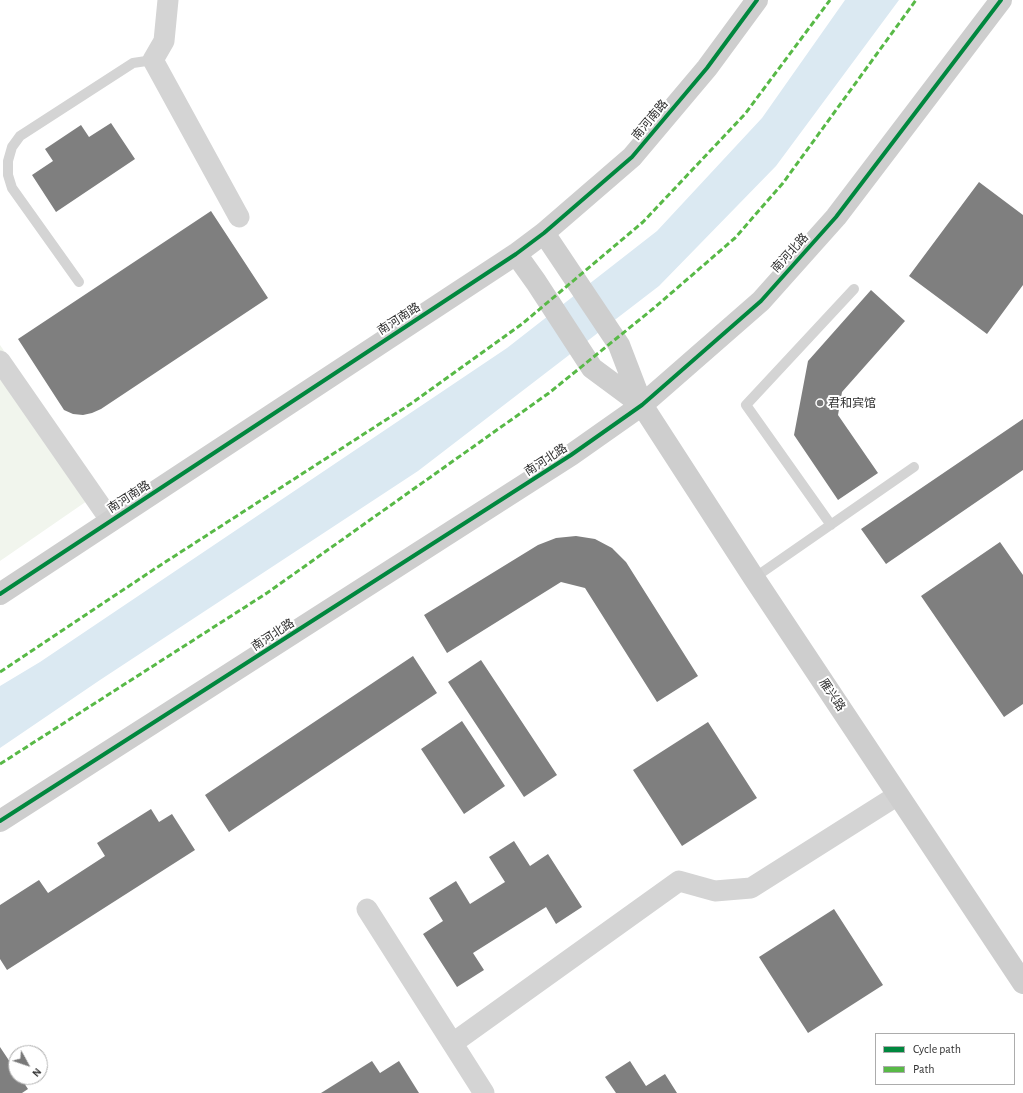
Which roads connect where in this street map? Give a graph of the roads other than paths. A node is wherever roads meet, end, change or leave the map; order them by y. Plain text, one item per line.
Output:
1 (168, 0) edge
2 (757, 0) edge
3 (1001, 0) edge
4 (153, 60) junction
5 (239, 217) dead end
6 (544, 232) junction
7 (516, 254) junction
8 (78, 282) dead end
9 (854, 289) dead end
10 (0, 361) edge
11 (642, 405) junction
12 (914, 467) dead end
13 (111, 521) junction
14 (831, 524) junction
15 (754, 578) junction
16 (0, 594) edge
17 (898, 795) junction
18 (0, 821) edge
19 (367, 909) dead end
20 (1023, 983) edge
21 (452, 1043) junction
22 (484, 1093) edge

1 - 4 street
2 - 6 street, 南河南路
3 - 11 street, 南河北路
4 - 5 street
4 - 8 lane
6 - 7 street, 南河南路
6 - 11 street
7 - 11 street
7 - 13 street, 南河南路
9 - 14 lane
10 - 13 street
11 - 15 street, 雁兴路
11 - 18 street, 南河北路
12 - 14 lane
13 - 16 street, 南河南路
14 - 15 lane
15 - 17 street, 雁兴路
17 - 20 street, 雁兴路
17 - 21 street
19 - 21 street
21 - 22 street

